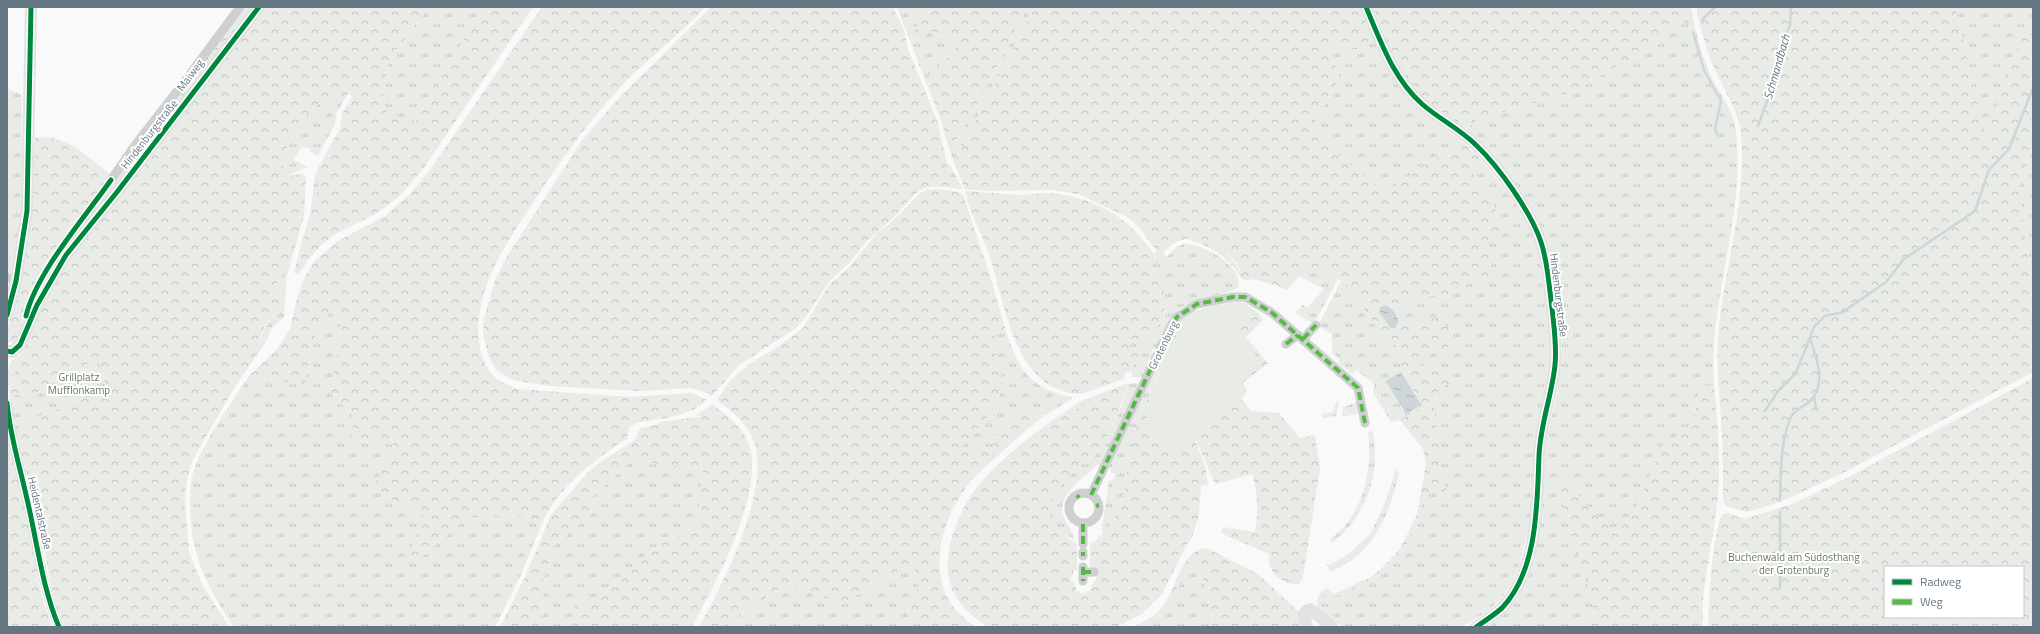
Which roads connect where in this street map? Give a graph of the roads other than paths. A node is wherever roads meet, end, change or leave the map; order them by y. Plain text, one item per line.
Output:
1 (31, 7) edge
2 (240, 7) edge
3 (259, 7) edge
4 (1366, 7) edge
5 (111, 180) dead end
6 (11, 279) edge
7 (7, 315) edge
8 (1316, 325) dead end
9 (1300, 337) junction
10 (1286, 344) dead end
11 (8, 354) edge
12 (7, 403) edge
13 (1365, 423) dead end
14 (1091, 495) junction
15 (1083, 524) junction
16 (1094, 572) dead end
17 (59, 627) edge
18 (1307, 627) edge
19 (1332, 627) edge
20 (1476, 627) edge

1 - 6 main road
2 - 5 street, Maiweg
3 - 11 main road, Hindenburgstraße
4 - 20 main road, Hindenburgstraße
6 - 7 main road
8 - 9 street
9 - 10 street
9 - 13 street, Grotenburg
9 - 14 street, Grotenburg
12 - 17 street, Heidentalstraße
14 - 15 street
14 - 15 street
15 - 16 street
18 - 19 main road

